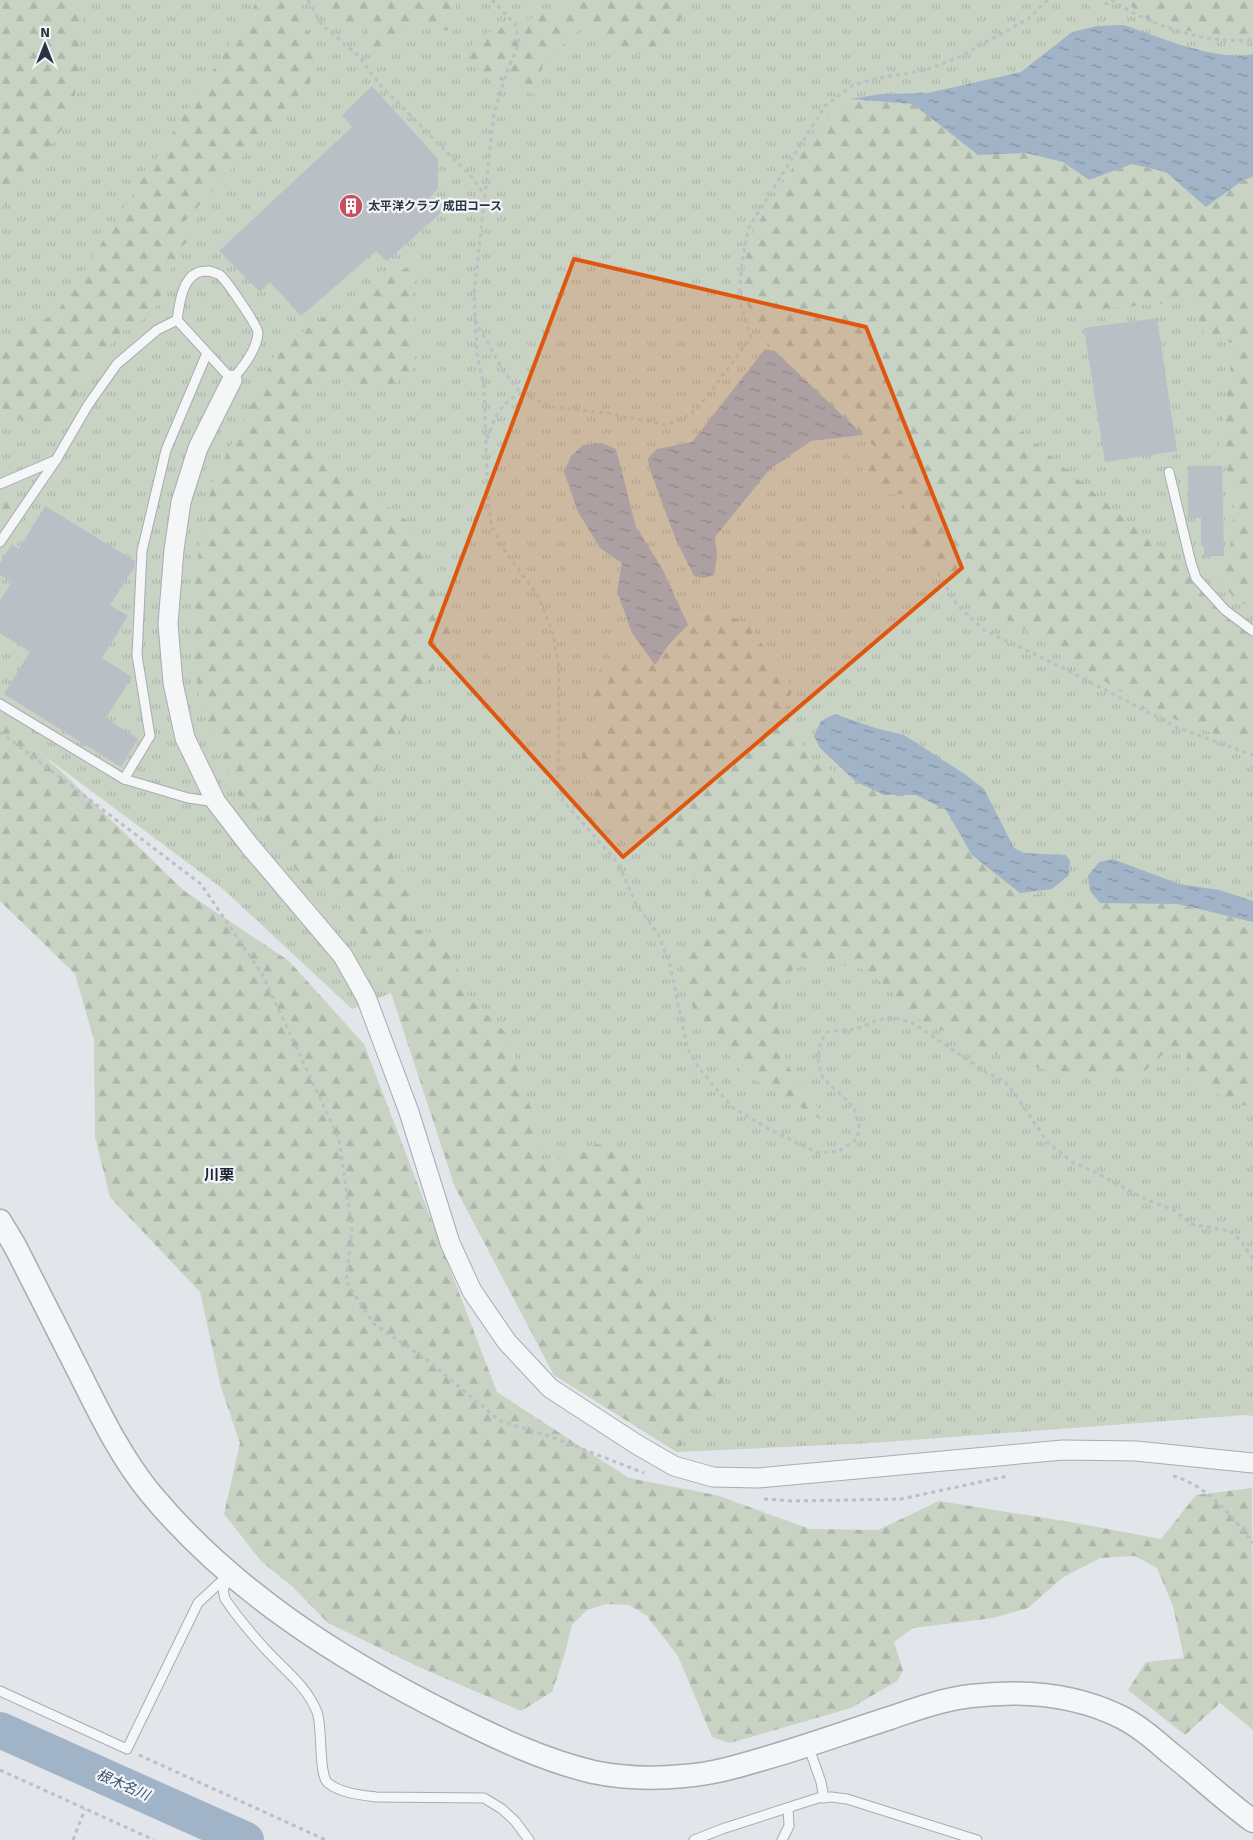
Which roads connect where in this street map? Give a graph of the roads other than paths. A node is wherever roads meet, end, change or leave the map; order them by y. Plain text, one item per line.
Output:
1 (178, 320) junction
2 (207, 353) junction
3 (232, 380) junction
4 (56, 460) junction
5 (1168, 472) dead end
6 (0, 484) edge
7 (0, 542) edge
8 (1253, 631) edge
9 (0, 704) edge
10 (124, 779) junction
11 (216, 802) junction
12 (0, 1221) edge
13 (1253, 1463) edge
14 (230, 1574) junction
15 (0, 1690) edge
16 (808, 1745) junction
17 (824, 1798) junction
18 (788, 1808) junction
19 (1253, 1821) edge
20 (529, 1840) edge
21 (694, 1840) edge
22 (782, 1840) edge
23 (977, 1840) edge

1 - 2 lane
1 - 3 lane
1 - 4 lane
2 - 3 lane
2 - 10 lane
3 - 11 street
4 - 6 lane
4 - 7 lane
5 - 8 lane
9 - 10 lane
10 - 11 lane
11 - 13 street
12 - 14 street
14 - 15 lane
14 - 16 street
14 - 20 lane
16 - 17 lane
16 - 19 street
17 - 18 lane
17 - 23 lane
18 - 21 lane
18 - 22 lane

